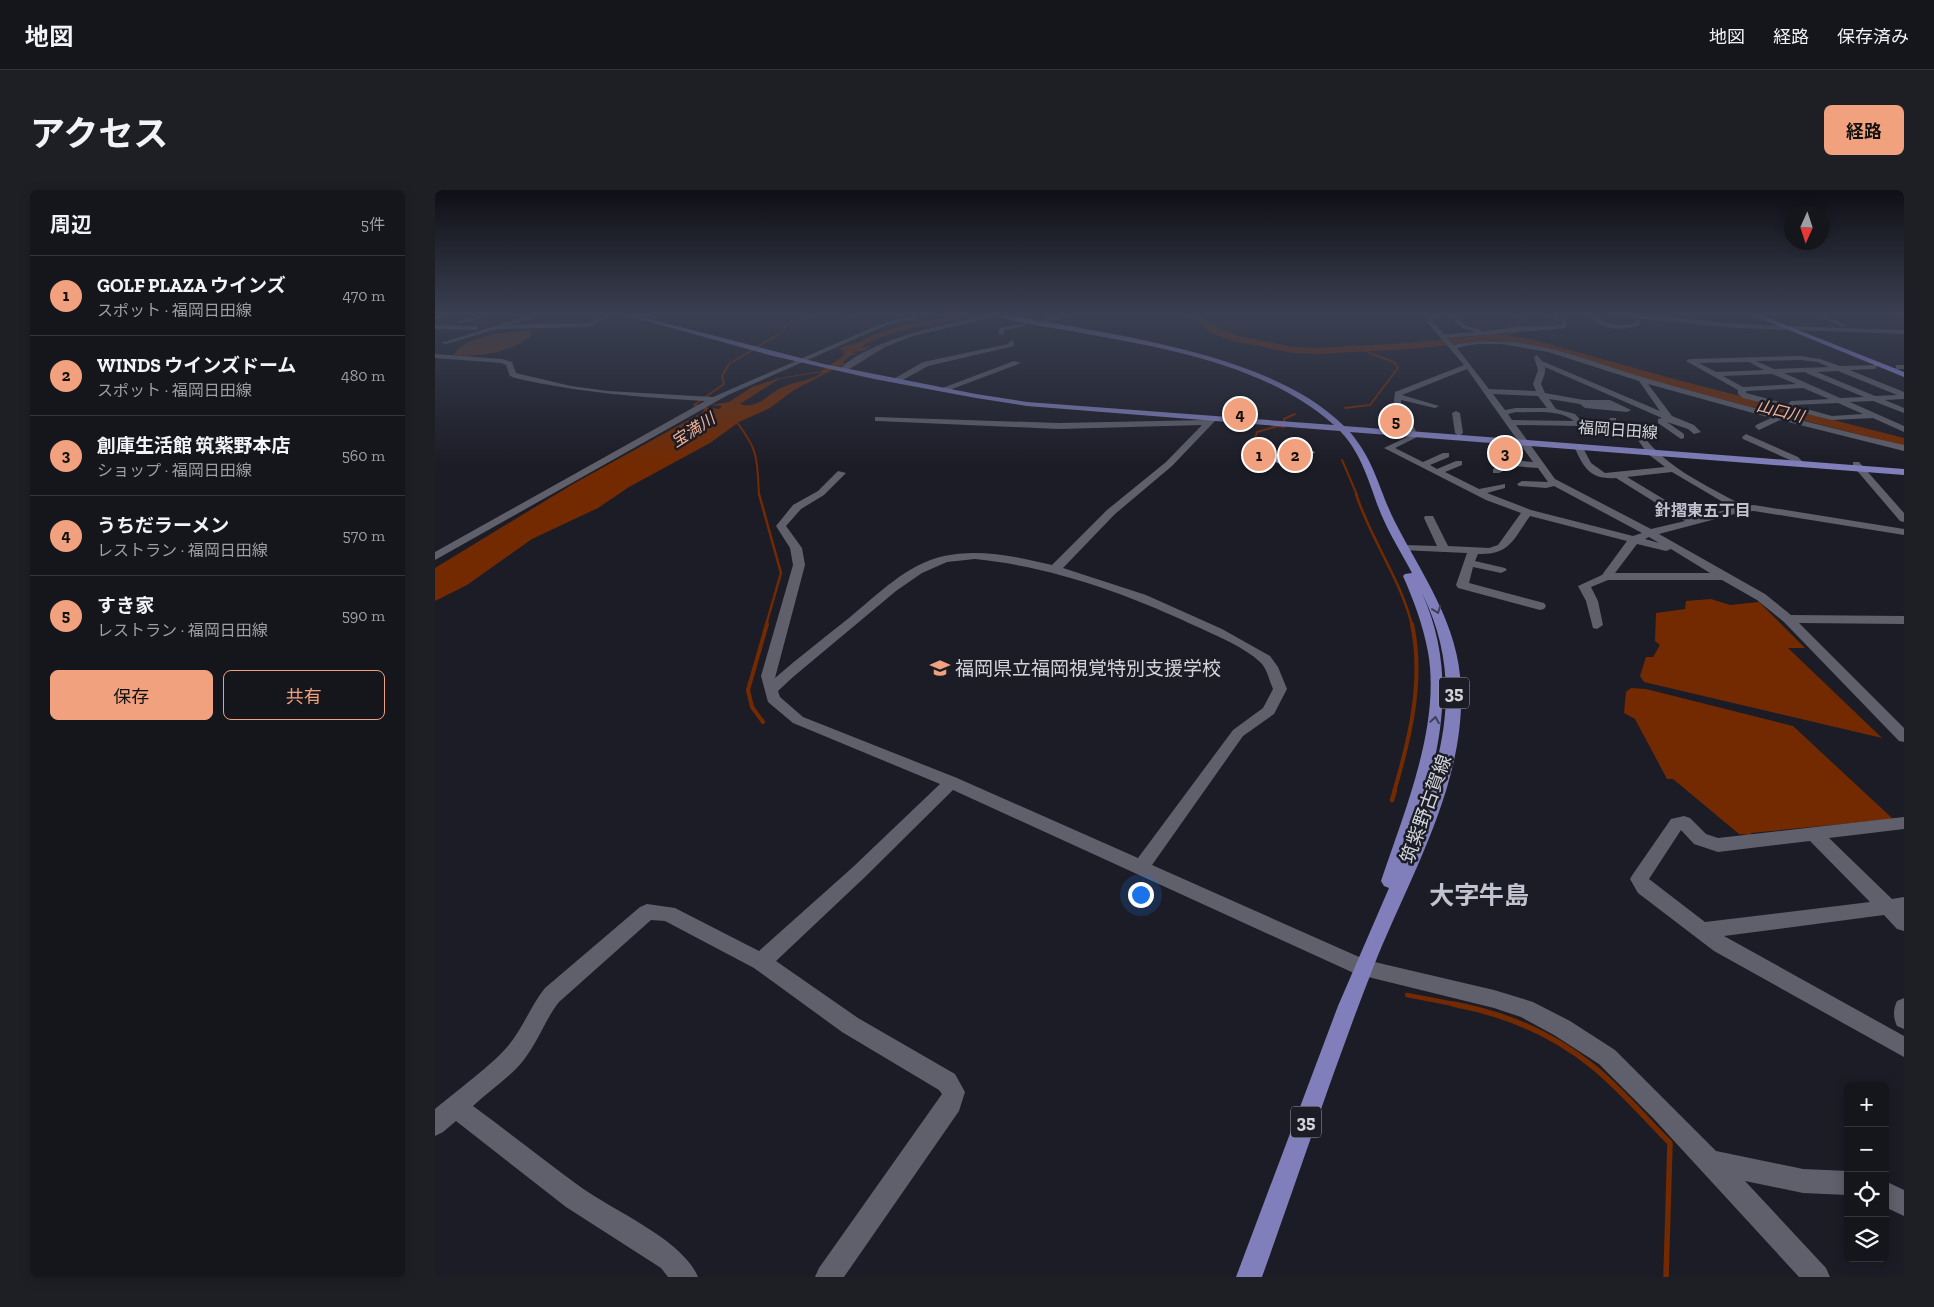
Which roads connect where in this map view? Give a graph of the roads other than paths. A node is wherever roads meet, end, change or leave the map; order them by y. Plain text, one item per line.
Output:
1 (509, 365) edge
2 (792, 365) edge
3 (825, 365) edge
4 (847, 365) edge
5 (925, 365) edge
6 (1012, 365) edge
7 (1214, 365) edge
8 (1541, 365) edge
9 (1545, 365) edge
10 (1596, 365) edge
11 (1697, 365) edge
12 (1759, 365) edge
13 (1830, 365) edge
14 (1869, 365) edge
15 (1887, 365) edge
16 (1469, 366) joint
17 (1875, 367) junction
18 (841, 368) junction
19 (1837, 368) junction
20 (1806, 370) junction
21 (1773, 371) junction
22 (1903, 371) edge
23 (1715, 374) junction
24 (896, 380) junction
25 (1642, 380) junction
26 (1804, 386) junction
27 (1742, 389) junction
28 (941, 390) junction
29 (1487, 391) junction
30 (1542, 396) junction
31 (1904, 396) edge
32 (1397, 397) junction
33 (1493, 399) junction
34 (1873, 399) junction
35 (713, 400) junction
36 (1836, 400) junction
37 (1584, 402) dead end
38 (1775, 403) junction
39 (1435, 406) dead end
40 (1553, 411) junction
41 (1904, 411) edge
42 (1456, 413) dead end
43 (1503, 413) junction
44 (1781, 416) junction
45 (1873, 416) junction
46 (1669, 418) junction
47 (879, 419) dead end
48 (1211, 420) junction
49 (1613, 420) dead end
50 (1510, 422) junction
51 (1337, 427) junction
52 (1759, 427) dead end
53 (1904, 429) edge
54 (1412, 431) junction
55 (1697, 432) dead end
56 (1459, 433) junction
57 (1681, 436) dead end
58 (1746, 437) dead end
59 (1523, 440) junction
60 (1578, 446) junction
61 (1904, 448) edge
62 (1650, 450) junction
63 (1446, 456) dead end
64 (1797, 461) junction
65 (1459, 462) dead end
66 (1423, 465) junction
67 (1541, 465) junction
68 (1859, 466) junction
69 (1904, 468) edge
70 (1674, 469) junction
71 (1497, 471) dead end
72 (1437, 472) junction
73 (1904, 472) edge
74 (841, 473) dead end
75 (1618, 475) junction
76 (1555, 483) junction
77 (1522, 484) dead end
78 (1502, 486) dead end
79 (1479, 492) junction
80 (1742, 509) junction
81 (1527, 512) junction
82 (1429, 518) dead end
83 (1904, 519) edge
84 (1694, 522) junction
85 (1904, 532) edge
86 (1650, 533) junction
87 (1634, 540) junction
88 (435, 547) edge
89 (1405, 548) junction
90 (449, 549) junction
91 (1444, 550) junction
92 (1473, 551) junction
93 (1682, 551) junction
94 (435, 557) edge
95 (1469, 563) junction
96 (1055, 569) junction
97 (1501, 570) dead end
98 (1727, 576) junction
99 (1607, 577) junction
100 (1540, 606) dead end
101 (1788, 619) junction
102 (1904, 620) edge
103 (1597, 625) dead end
104 (771, 690) junction
105 (1901, 730) edge
106 (951, 782) junction
107 (1904, 823) edge
108 (1815, 835) junction
109 (1142, 866) junction
110 (1896, 906) edge
111 (1904, 923) edge
112 (1700, 931) junction
113 (761, 962) junction
114 (1363, 968) junction
115 (1904, 1008) edge
116 (1904, 1019) edge
117 (1904, 1047) edge
118 (456, 1107) junction
119 (435, 1124) edge
120 (1709, 1162) junction
121 (1844, 1183) edge
122 (1889, 1195) edge
123 (1904, 1203) edge
124 (685, 1277) edge
125 (828, 1277) edge
126 (1249, 1277) edge
127 (1817, 1277) edge

1 - 35 street
2 - 35 street
3 - 18 main road, 福岡日田線
4 - 18 street
5 - 24 street
6 - 28 street
7 - 51 main road
8 - 30 street
9 - 46 street
10 - 25 street
11 - 23 street
12 - 21 street
13 - 19 street
14 - 17 highway
15 - 22 highway
16 - 29 street
16 - 32 street
17 - 19 street
17 - 22 highway
18 - 24 main road, 福岡日田線
19 - 20 street
19 - 31 street
20 - 21 street
20 - 34 street
21 - 23 street
21 - 26 street
23 - 27 street
24 - 28 main road, 福岡日田線
25 - 44 street
25 - 46 street
26 - 27 street
26 - 36 street
27 - 38 street
28 - 48 main road, 福岡日田線
29 - 30 street
29 - 33 street
30 - 33 street
30 - 37 street
30 - 40 street
31 - 34 street
32 - 39 street
32 - 54 street
33 - 43 street
34 - 36 street
34 - 41 street
35 - 90 street
36 - 38 street
36 - 45 street
38 - 45 street
40 - 43 street
40 - 50 street
42 - 56 street
43 - 50 street
44 - 52 street
44 - 61 street
45 - 53 street
46 - 55 street
46 - 57 street
47 - 48 street
48 - 51 main road, 福岡日田線
48 - 96 street
49 - 62 street
50 - 59 street
51 - 54 main road, 福岡日田線
51 - 89 main road, 筑紫野古賀線 / 35
114 -> 51 main road, 筑紫野古賀線 / 35
54 - 56 main road, 福岡日田線
54 - 59 main road, 福岡日田線
54 - 66 street
56 - 59 main road, 福岡日田線
58 - 64 street
59 - 60 main road, 福岡日田線
59 - 62 main road, 福岡日田線
59 - 67 street
60 - 62 main road, 福岡日田線
60 - 75 street
62 - 64 main road, 福岡日田線
62 - 70 street
63 - 66 street
64 - 68 main road, 福岡日田線
65 - 72 street
66 - 72 street
67 - 71 street
67 - 76 street
68 - 69 main road, 福岡日田線
68 - 73 main road, 福岡日田線
68 - 83 street
70 - 75 street
70 - 80 street
72 - 79 street
74 - 104 street
75 - 84 street
76 - 77 street
76 - 86 street
78 - 79 street
79 - 81 street
80 - 84 street
80 - 85 street
81 - 87 street
81 - 92 street
82 - 91 street
84 - 86 street
86 - 87 street
86 - 93 street
87 - 93 street
87 - 99 street
88 - 90 street
89 - 91 street
89 -> 114 main road, 筑紫野古賀線 / 35
90 - 94 street
91 - 92 street
92 - 95 street
93 - 98 street
95 - 97 street
95 - 100 street
96 - 104 street
96 - 109 street
98 - 99 street
98 - 101 street
99 - 103 street
101 - 102 street
101 - 105 street
104 - 106 street
106 - 109 street
106 - 113 street
107 - 108 street
108 - 110 street
108 - 112 street
109 - 114 street
110 - 111 street
110 - 112 street
112 - 117 street
113 - 118 street
113 - 125 street
114 - 120 street
114 - 126 main road, 筑紫野古賀線 / 35
115 - 116 street
118 - 119 street
118 - 124 street
120 - 121 street
120 - 127 street
122 - 123 street

